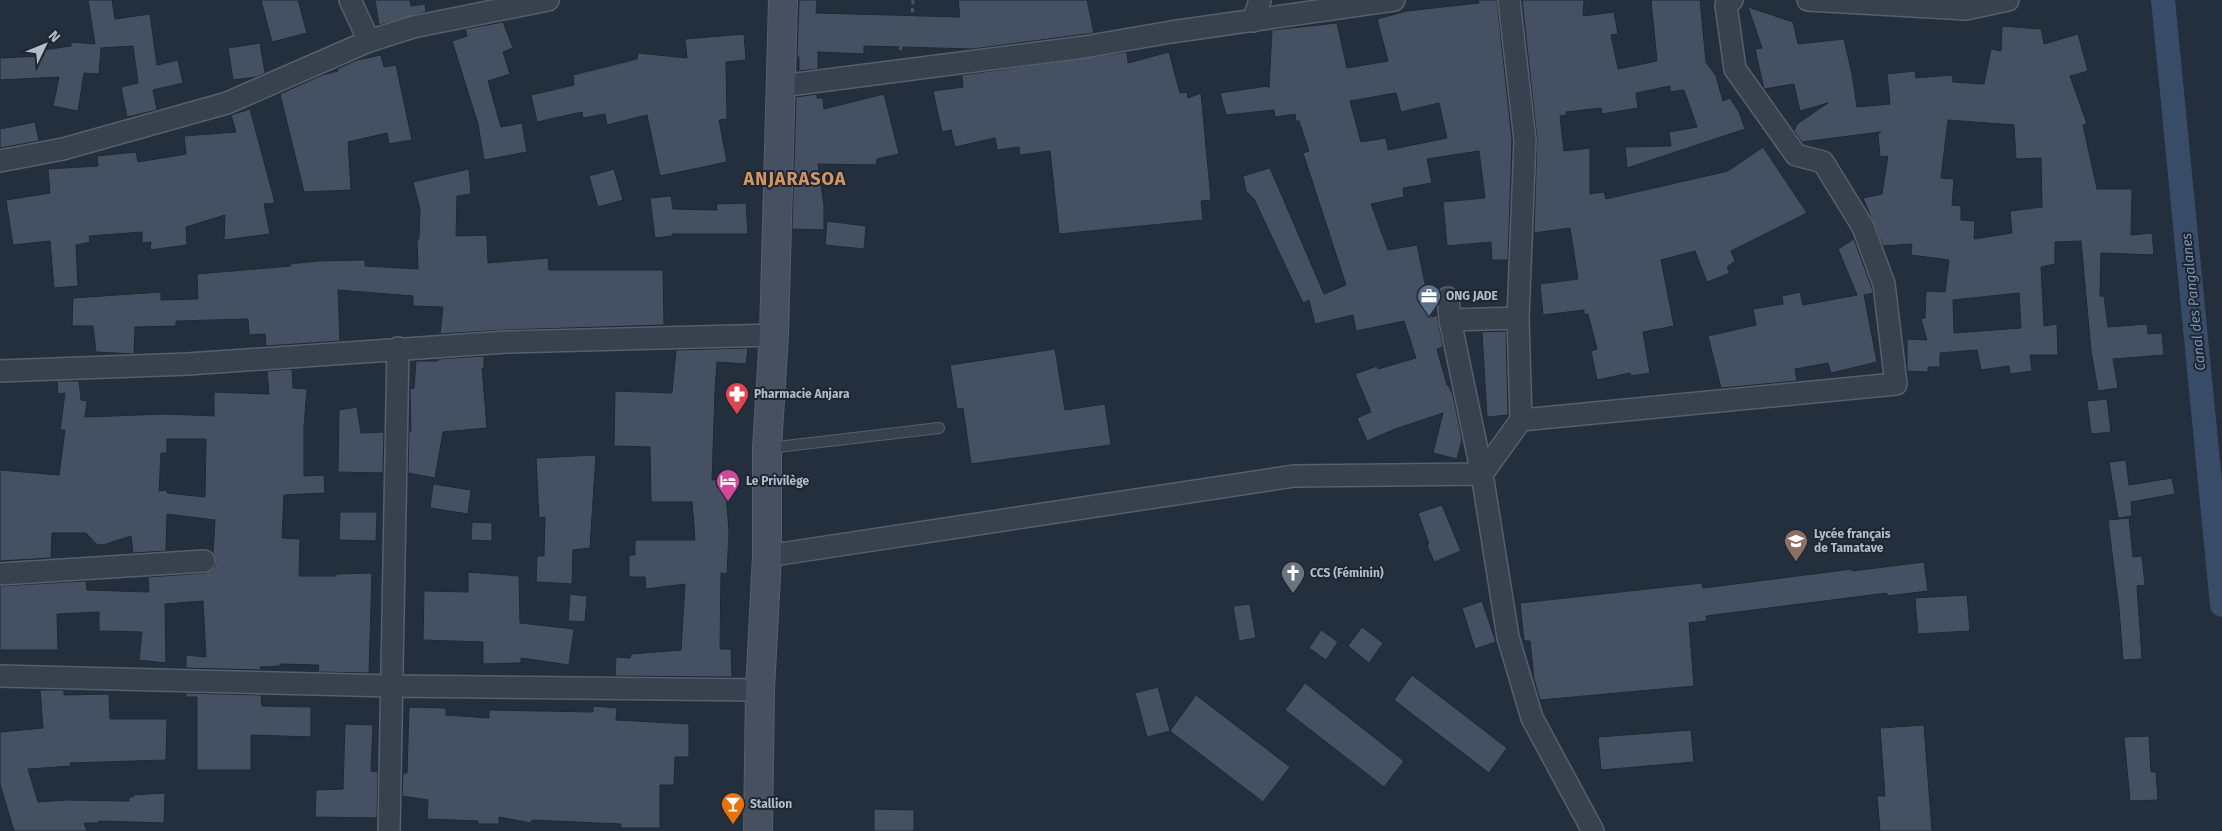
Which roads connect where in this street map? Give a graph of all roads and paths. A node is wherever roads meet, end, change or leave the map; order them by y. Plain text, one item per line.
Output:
1 (350, 0) edge
2 (548, 0) edge
3 (783, 0) edge
4 (913, 0) edge
5 (1260, 0) edge
6 (1394, 0) edge
7 (1509, 0) edge
8 (1732, 0) edge
9 (1808, 0) edge
10 (2008, 0) edge
11 (1252, 22) junction
12 (369, 41) junction
13 (899, 51) dead end
14 (780, 86) junction
15 (0, 162) edge
16 (1448, 298) dead end
17 (1518, 318) junction
18 (1450, 320) junction
19 (774, 335) junction
20 (398, 348) junction
21 (0, 371) edge
22 (1521, 420) junction
23 (939, 428) dead end
24 (767, 448) junction
25 (1482, 474) junction
26 (766, 556) junction
27 (204, 561) dead end
28 (0, 574) edge
29 (0, 676) edge
30 (392, 686) junction
31 (760, 690) junction
32 (389, 831) edge
33 (758, 831) edge
34 (1594, 831) edge

1 - 12 street
2 - 12 street
3 - 14 main road
4 - 13 path
5 - 11 street
6 - 11 street
7 - 17 street
8 - 22 street
9 - 10 street
11 - 14 street
12 - 15 street
14 - 19 main road
16 - 18 street
17 - 18 street
17 - 22 street
18 - 25 street
19 - 20 street
19 - 24 main road
20 - 21 street
20 - 30 street
22 - 25 street
23 - 24 lane
24 - 26 main road
25 - 26 street
25 - 34 street
26 - 31 main road
27 - 28 street
29 - 30 street
30 - 31 street
30 - 32 street
31 - 33 main road

